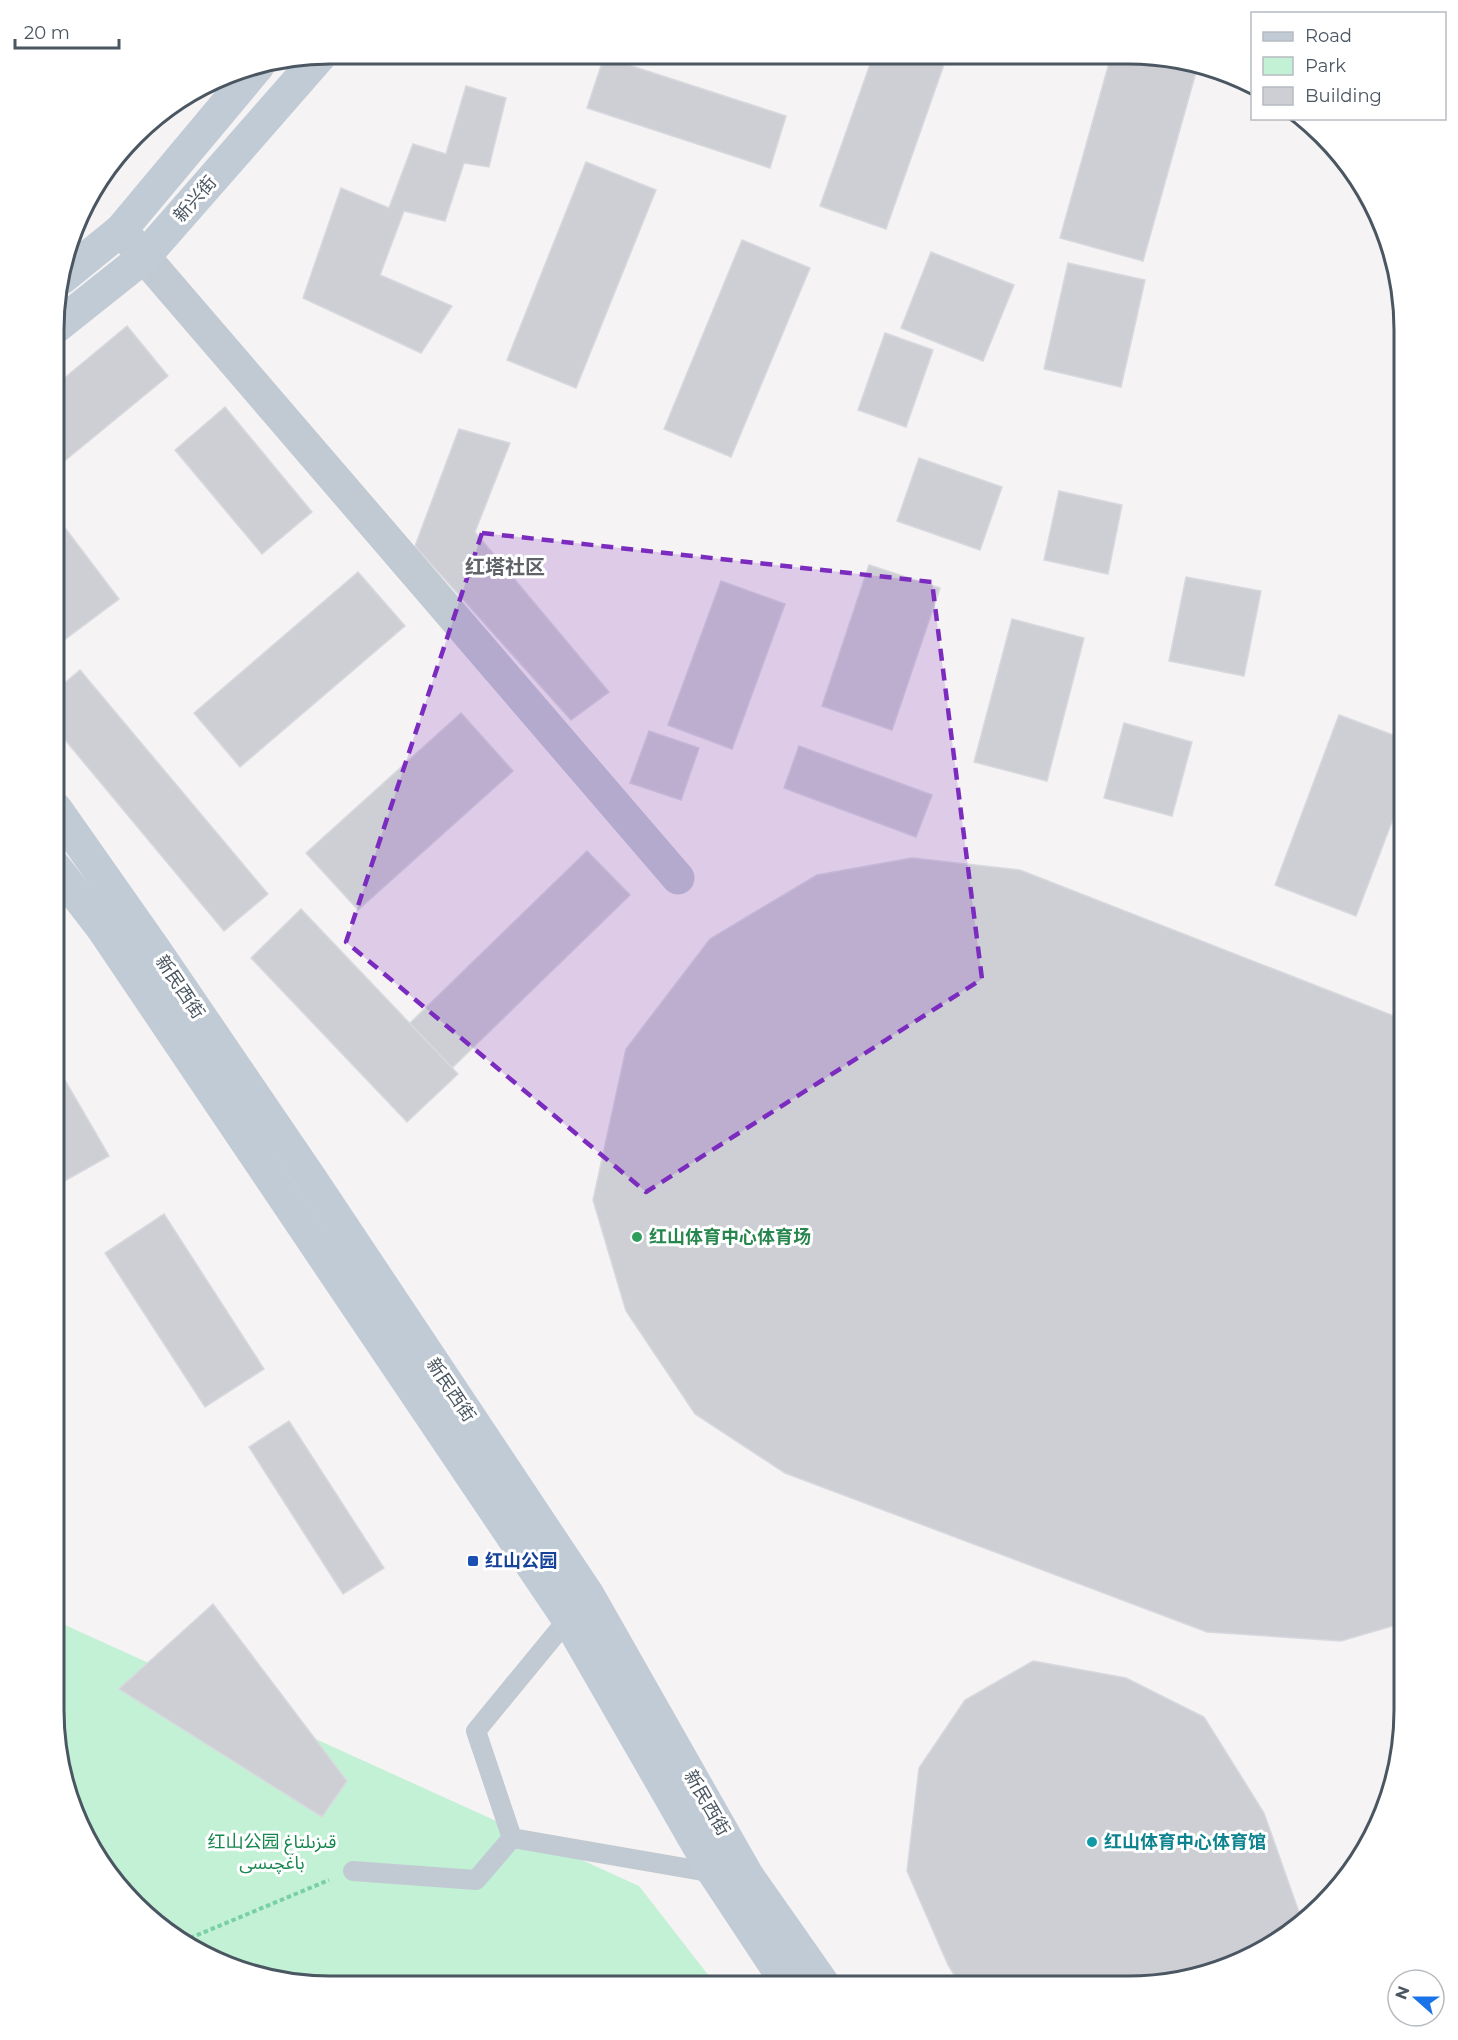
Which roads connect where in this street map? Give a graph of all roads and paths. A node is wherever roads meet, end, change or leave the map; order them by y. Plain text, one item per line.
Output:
1 (312, 65) edge
2 (248, 78) edge
3 (121, 230) junction
4 (144, 257) junction
5 (72, 270) edge
6 (65, 320) edge
7 (64, 820) edge
8 (64, 878) edge
9 (678, 878) dead end
10 (568, 1618) junction
11 (512, 1838) junction
12 (352, 1871) joint
13 (714, 1873) junction
14 (192, 1937) edge
15 (782, 1976) edge
16 (818, 1976) edge

1 - 4 main road, 新兴街
2 - 3 main road, 新兴街
3 - 4 street
3 - 5 main road, 新兴街
4 - 6 main road, 新兴街
4 - 9 street
7 - 16 main road, 新民西街
8 - 10 main road, 新民西街
10 - 11 lane
10 - 13 main road, 新民西街
11 - 12 lane
11 - 13 lane
12 - 14 path
13 - 15 main road, 新民西街

